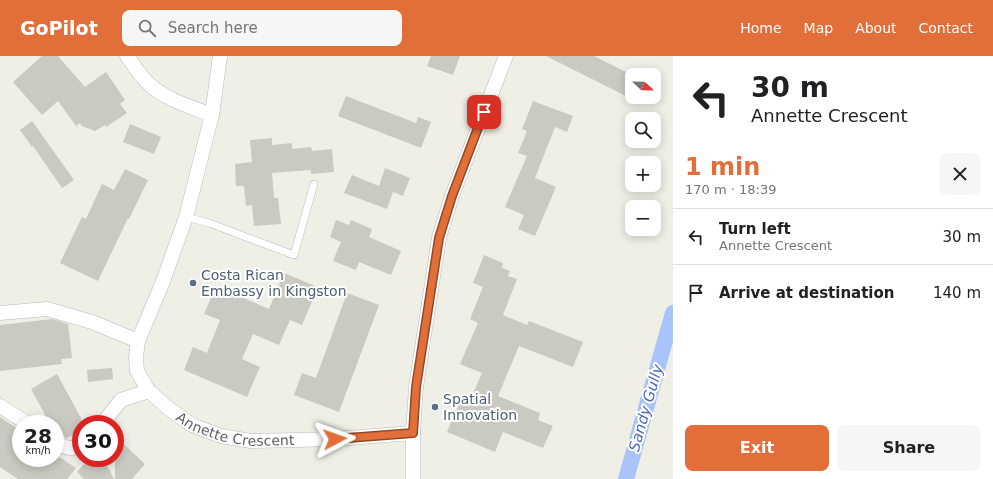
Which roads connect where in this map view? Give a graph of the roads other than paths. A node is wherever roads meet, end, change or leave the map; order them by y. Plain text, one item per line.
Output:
1 (127, 56) edge
2 (220, 56) edge
3 (506, 56) edge
4 (212, 115) junction
5 (314, 184) dead end
6 (186, 217) junction
7 (0, 313) edge
8 (138, 341) junction
9 (149, 391) junction
10 (0, 406) edge
11 (14, 415) edge
12 (110, 415) edge
13 (413, 433) junction
14 (413, 479) edge

1 - 4 street
2 - 4 street, Annette Crescent
3 - 13 street
4 - 6 street, Annette Crescent
5 - 6 lane
6 - 8 street, Annette Crescent
7 - 8 street
8 - 9 street, Annette Crescent
9 - 12 street
9 - 13 street, Annette Crescent
10 - 11 street
13 - 14 street

